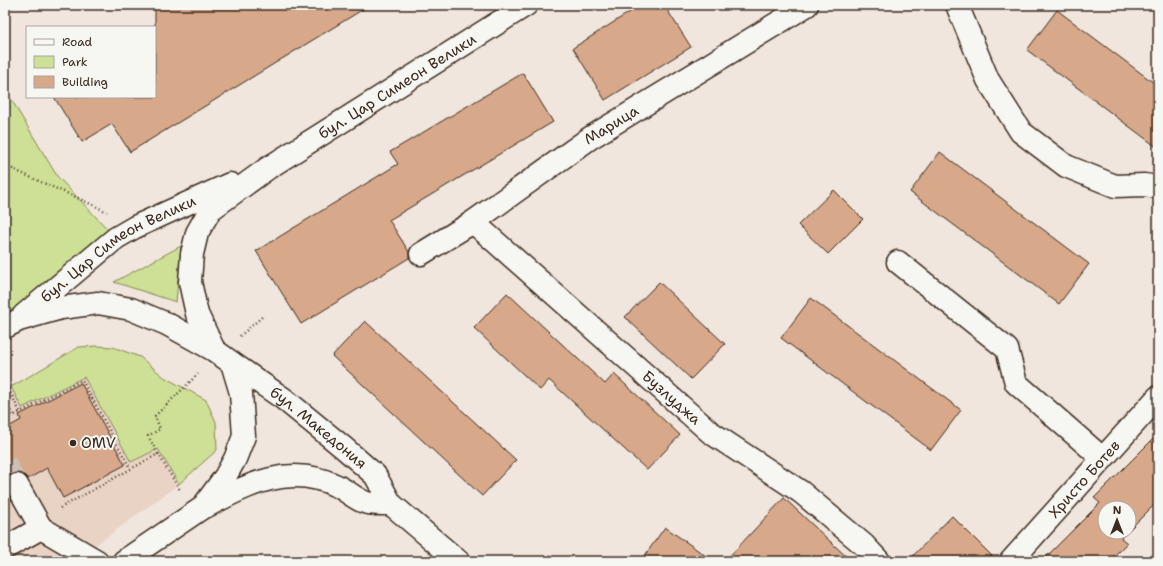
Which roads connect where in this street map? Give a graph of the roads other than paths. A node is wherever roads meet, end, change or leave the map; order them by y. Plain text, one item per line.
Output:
1 (526, 5) edge
2 (807, 5) edge
3 (957, 5) edge
4 (268, 168) junction
5 (1158, 187) edge
6 (473, 222) junction
7 (421, 254) dead end
8 (898, 262) dead end
9 (12, 323) edge
10 (222, 356) junction
11 (1158, 397) edge
12 (1102, 458) junction
13 (17, 485) tunnel mouth
14 (391, 504) junction
15 (198, 511) junction
16 (39, 524) junction
17 (5, 548) edge
18 (97, 561) edge
19 (124, 561) edge
20 (458, 561) edge
21 (879, 561) edge
22 (1011, 561) edge

1 - 4 street, бул. Цар Симеон Велики
2 - 6 street, Марица
3 - 5 street
4 - 9 street, бул. Цар Симеон Велики
4 - 10 street, бул. Цар Симеон Велики
6 - 7 street, Марица
6 - 21 street, Бузлуджа
8 - 12 street
9 - 10 street, бул. Македония
10 - 14 street, бул. Македония
10 - 15 street, бул. Цар Симеон Велики
11 - 12 street, Христо Ботев
12 - 22 street, Христо Ботев
13 - 16 street
14 - 15 street, бул. Македония
14 - 20 street, бул. Македония
15 - 19 street
16 - 17 street
16 - 18 street

